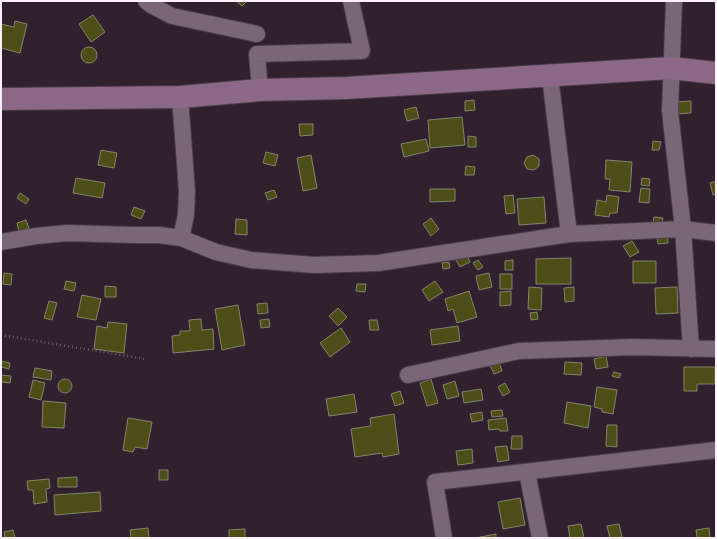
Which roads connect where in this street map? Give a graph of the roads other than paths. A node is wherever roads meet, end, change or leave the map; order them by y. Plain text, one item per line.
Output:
1 (146, 1) edge
2 (351, 1) edge
3 (674, 1) edge
4 (257, 34) dead end
5 (671, 68) junction
6 (716, 73) edge
7 (550, 76) junction
8 (260, 90) junction
9 (180, 97) junction
10 (1, 99) edge
11 (683, 229) junction
12 (716, 233) edge
13 (569, 234) junction
14 (181, 238) junction
15 (1, 242) edge
16 (691, 349) junction
17 (716, 349) edge
18 (408, 374) dead end
19 (716, 450) edge
20 (527, 472) junction
21 (444, 538) edge
22 (540, 538) edge

1 - 4 street
2 - 8 street
3 - 5 street
5 - 6 street
5 - 7 street
5 - 11 street
7 - 8 street
7 - 13 street
8 - 9 street
9 - 10 street
9 - 14 street
11 - 12 street
11 - 13 street
11 - 16 street
13 - 14 street
14 - 15 street
16 - 17 street
16 - 18 street
19 - 20 street
20 - 21 street
20 - 22 street

